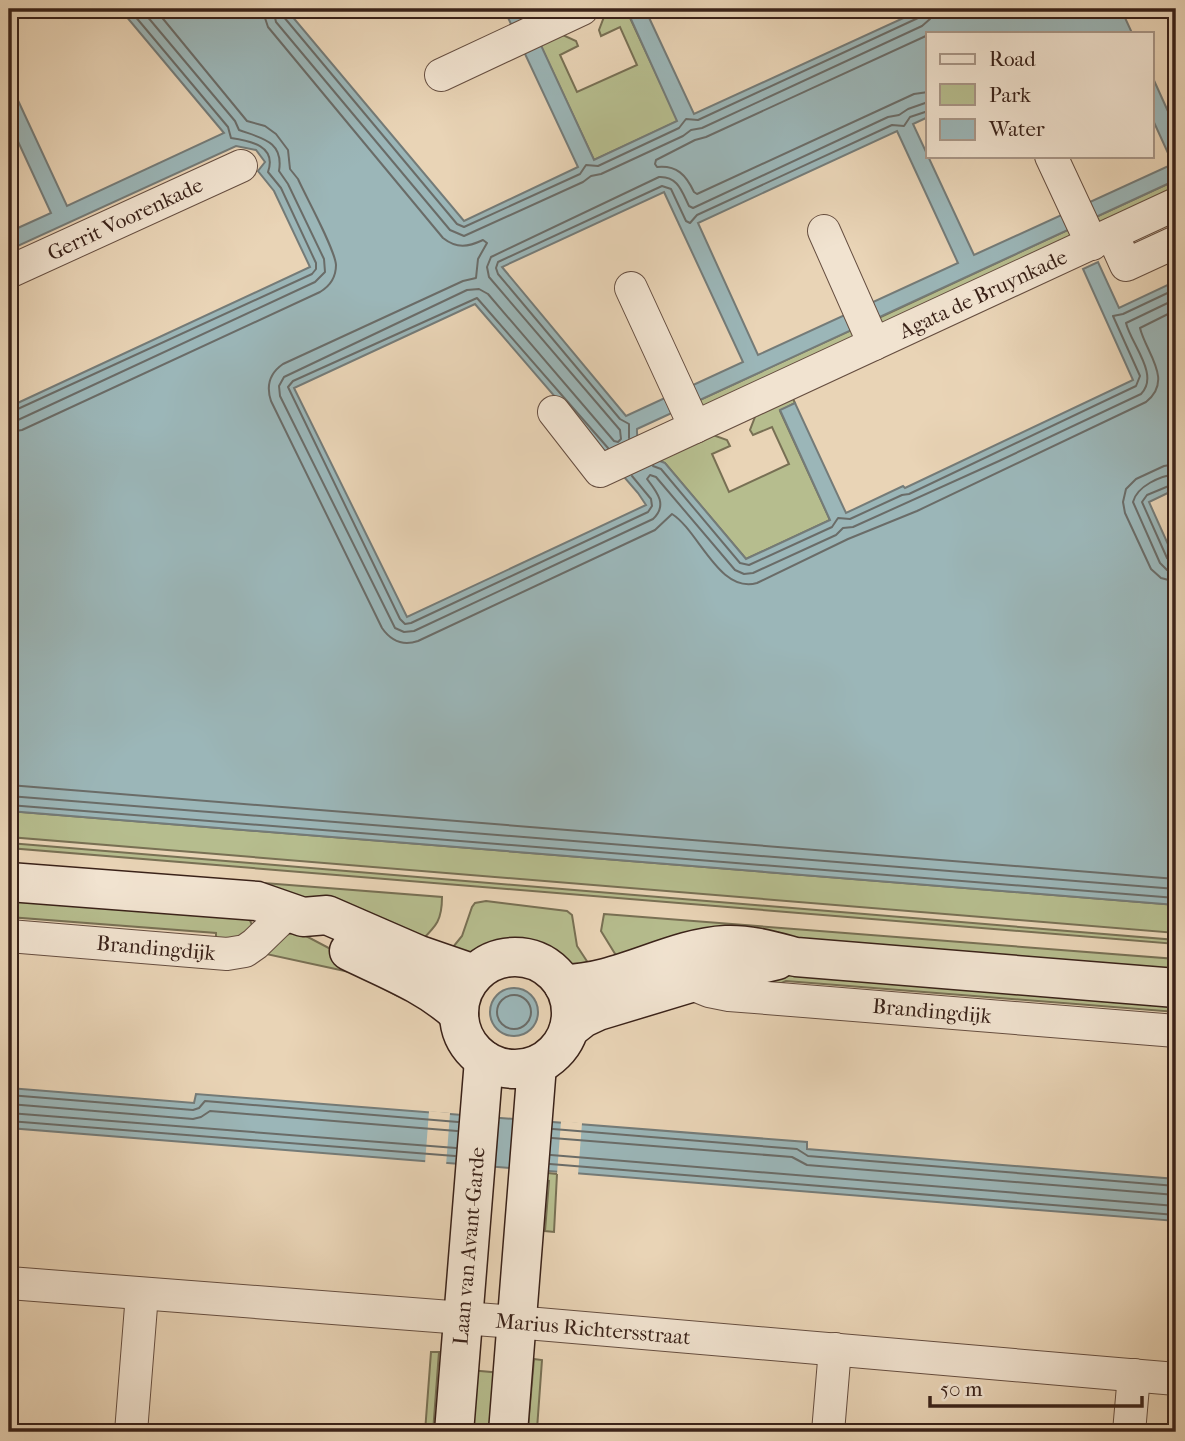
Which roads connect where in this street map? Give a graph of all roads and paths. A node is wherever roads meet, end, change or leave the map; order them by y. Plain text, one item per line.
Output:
1 (582, 9) edge
2 (441, 75) dead end
3 (1052, 158) edge
4 (241, 166) dead end
5 (1176, 204) edge
6 (824, 231) dead end
7 (1096, 237) junction
8 (1176, 242) edge
9 (9, 272) edge
10 (631, 288) dead end
11 (872, 340) junction
12 (554, 412) dead end
13 (692, 421) junction
14 (9, 882) edge
15 (295, 915) junction
16 (9, 936) edge
17 (796, 957) junction
18 (474, 974) junction
19 (689, 983) junction
20 (562, 984) junction
21 (1176, 988) edge
22 (459, 1014) junction
23 (569, 1029) junction
24 (1176, 1031) edge
25 (484, 1060) junction
26 (537, 1065) junction
27 (9, 1283) edge
28 (142, 1294) junction
29 (463, 1318) junction
30 (515, 1322) junction
31 (835, 1349) junction
32 (1134, 1375) junction
33 (1176, 1378) edge
34 (131, 1432) edge
35 (454, 1432) edge
36 (508, 1432) edge
37 (828, 1432) edge
38 (1129, 1432) edge

1 - 2 street
3 - 7 street, Agata de Bruynkade
4 - 9 street, Gerrit Voorenkade
5 - 7 street, Agata de Bruynkade
6 - 11 street, Agata de Bruynkade
7 - 8 street, Agata de Bruynkade
7 - 11 street, Agata de Bruynkade
10 - 13 street
11 - 13 street, Agata de Bruynkade
12 - 13 street, Agata de Bruynkade
14 - 15 street
15 - 16 street, Brandingdijk
15 - 18 street
15 - 22 street
17 - 19 street, Brandingdijk
17 - 20 street, Brandingdijk
17 - 21 street, Brandingdijk
18 - 20 street
18 - 22 street
19 - 23 street, Brandingdijk
19 - 24 street, Brandingdijk
20 - 23 street
22 - 25 street
23 - 26 street
25 - 26 street
25 - 29 street, Laan van Avant-Garde
26 - 30 street
27 - 28 street, Marius Richtersstraat
28 - 29 street, Marius Richtersstraat
28 - 34 street
29 - 30 street, Marius Richtersstraat
29 - 35 street, Laan van Avant-Garde
30 - 31 street, Marius Richtersstraat
30 - 36 street
31 - 32 street, Marius Richtersstraat
31 - 37 street
32 - 33 street, Marius Richtersstraat
32 - 38 street

